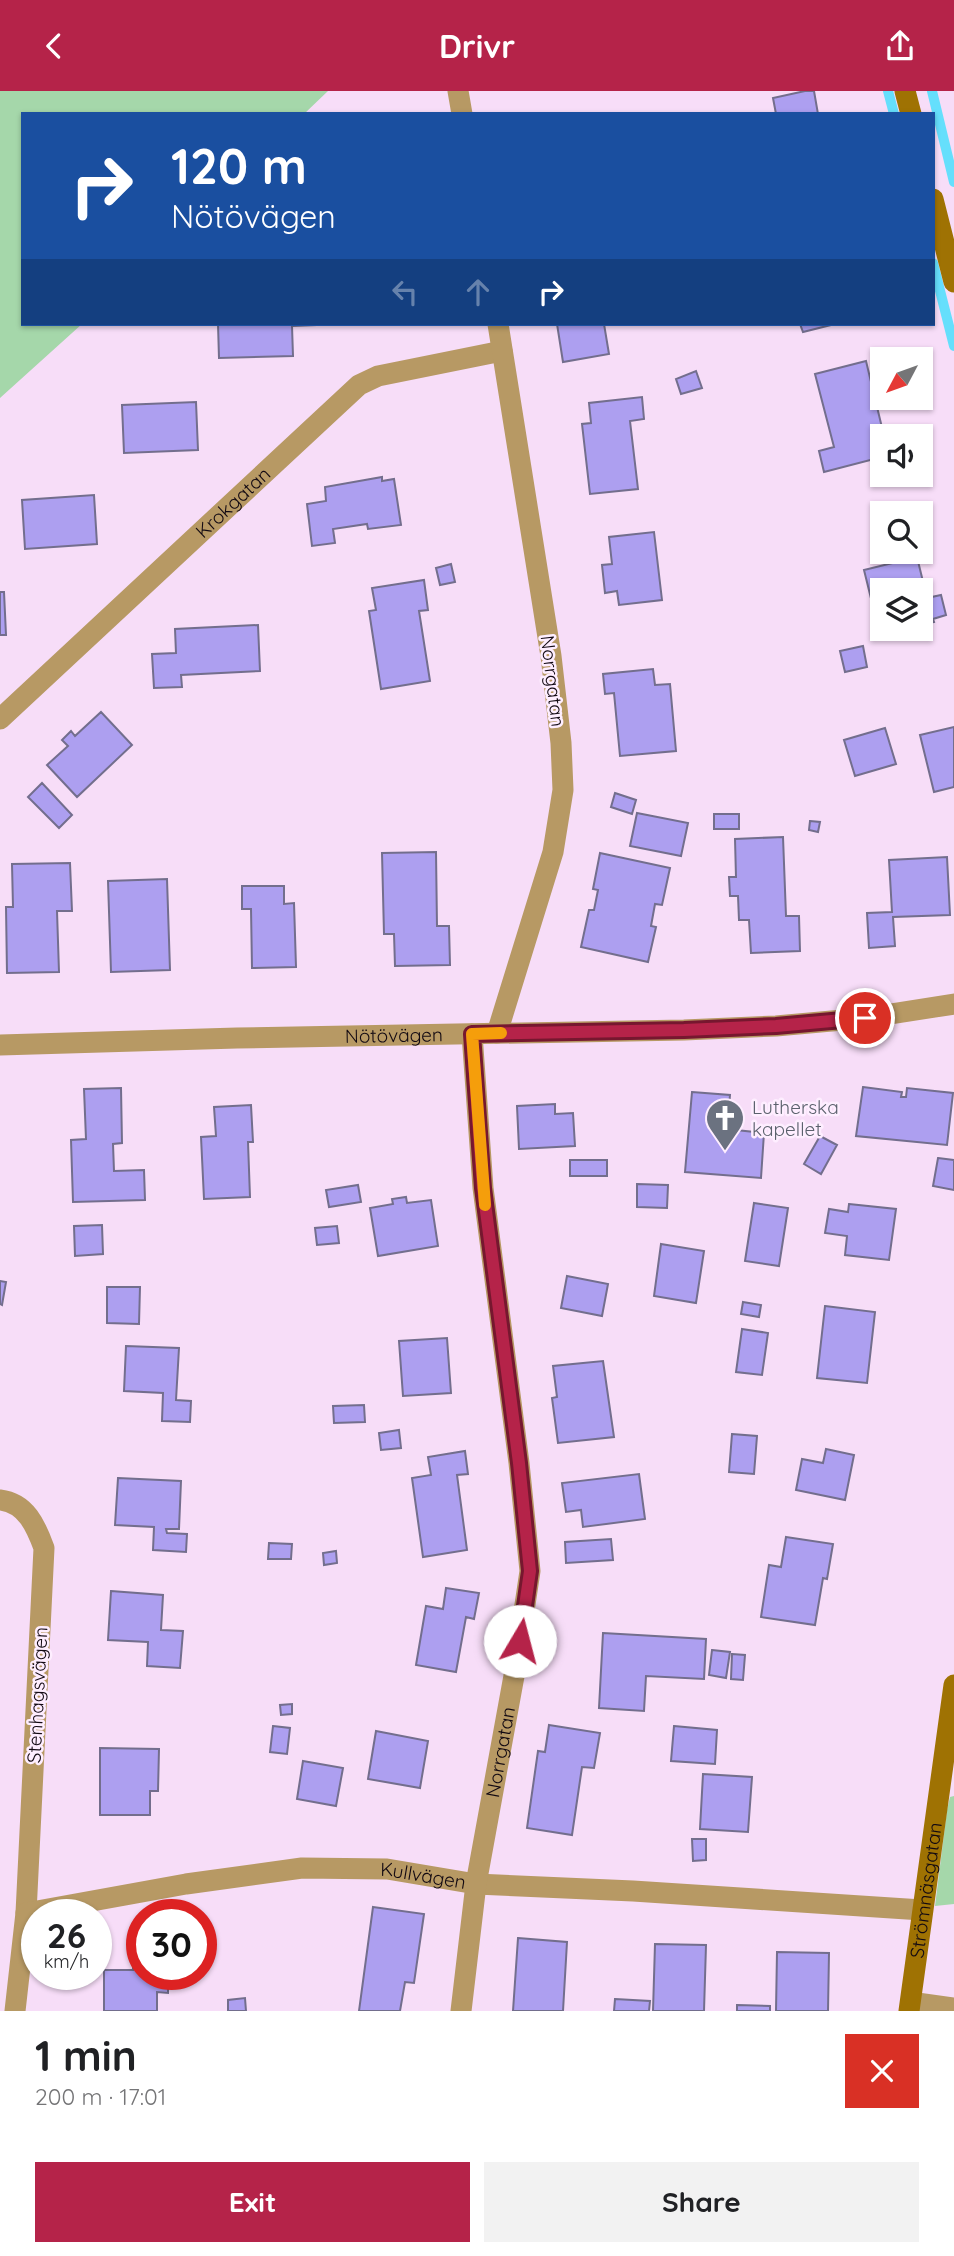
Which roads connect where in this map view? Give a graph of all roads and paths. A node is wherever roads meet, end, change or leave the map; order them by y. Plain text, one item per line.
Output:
1 (458, 91) edge
2 (905, 91) edge
3 (462, 112) edge
4 (910, 112) edge
5 (935, 207) edge
6 (954, 282) edge
7 (498, 326) edge
8 (502, 351) junction
9 (0, 719) edge
10 (954, 1004) edge
11 (497, 1033) junction
12 (472, 1034) junction
13 (0, 1045) edge
14 (0, 1500) edge
15 (954, 1685) edge
16 (476, 1884) junction
17 (27, 1899) edge
18 (103, 1899) edge
19 (922, 1910) junction
20 (21, 1958) edge
21 (909, 2006) edge
22 (954, 2007) edge
23 (15, 2011) edge
24 (461, 2011) edge

1 - 3 street
2 - 4 street
5 - 6 street
7 - 8 street, Norrgatan
8 - 9 street, Krokgatan
8 - 11 street, Norrgatan
10 - 11 street, Nötövägen
11 - 12 street, Nötövägen
12 - 13 street, Nötövägen
12 - 16 street, Norrgatan
14 - 17 street, Stenhagsvägen
15 - 19 street, Strömnäsgatan
16 - 18 street, Kullvägen
16 - 19 street, Kullvägen
16 - 24 street, Norrgatan
19 - 21 street, Strömnäsgatan
20 - 23 street
21 - 22 lane

